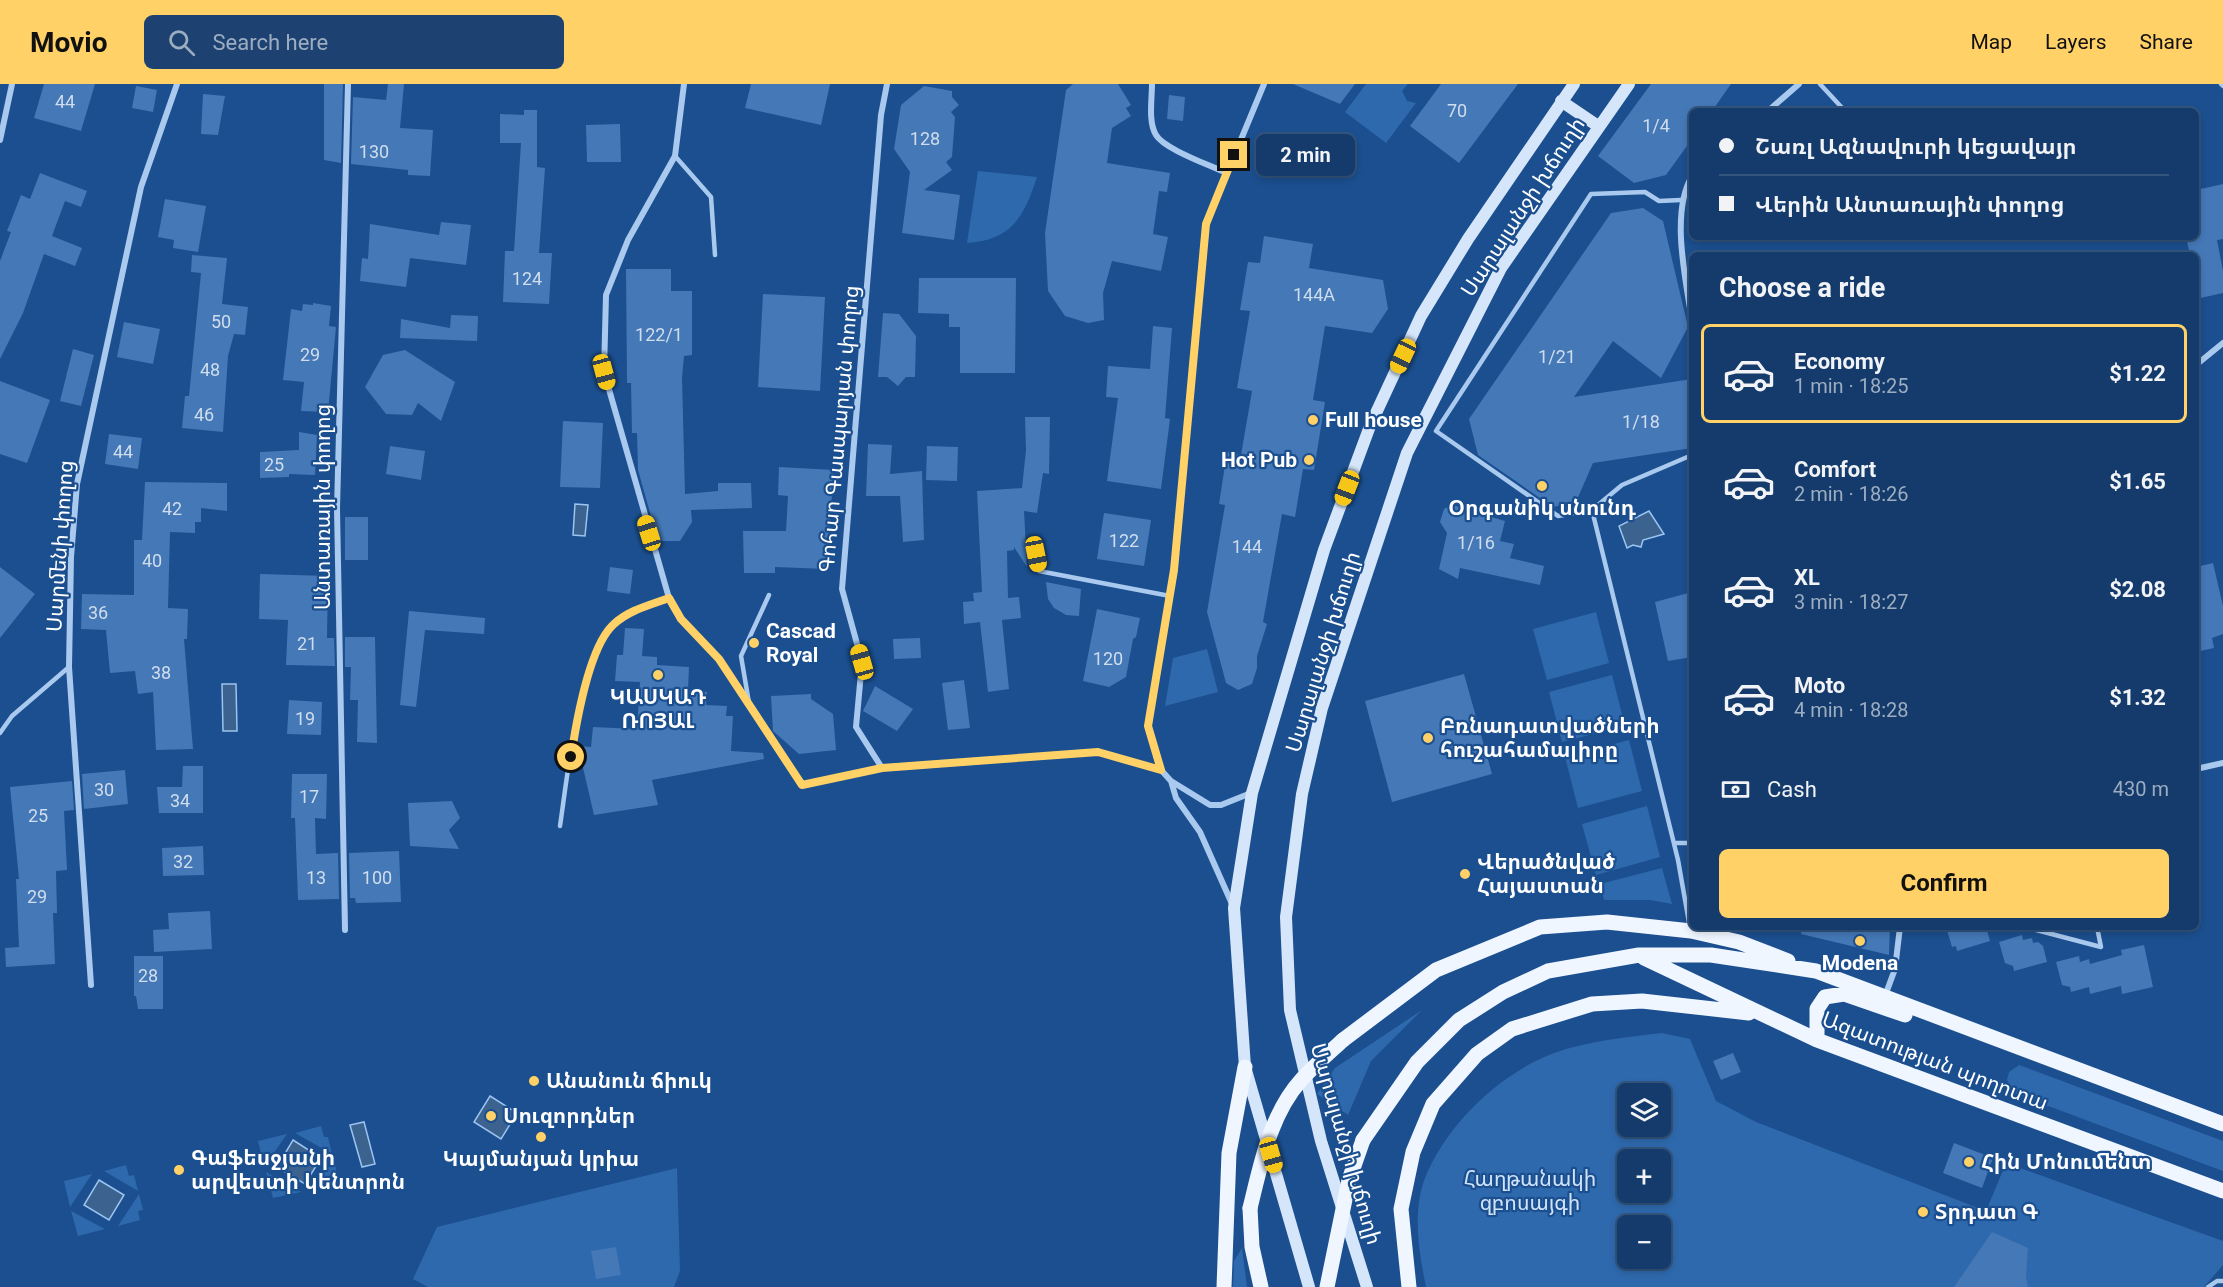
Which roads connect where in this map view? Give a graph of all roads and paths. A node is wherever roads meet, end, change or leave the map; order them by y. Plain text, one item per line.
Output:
1 (12, 84) edge
2 (177, 84) edge
3 (348, 84) edge
4 (684, 84) edge
5 (887, 84) edge
6 (1152, 84) edge
7 (1264, 84) edge
8 (1574, 84) edge
9 (1629, 84) edge
10 (1799, 84) edge
11 (1820, 84) edge
12 (1562, 101) junction
13 (1771, 108) edge
14 (1842, 108) edge
15 (1598, 126) junction
16 (0, 140) edge
17 (675, 156) junction
18 (1226, 173) junction
19 (1689, 183) edge
20 (1681, 200) junction
21 (715, 255) dead end
22 (1689, 299) edge
23 (2223, 343) edge
24 (2199, 362) edge
25 (1689, 456) edge
26 (1592, 510) junction
27 (1036, 554) dead end
28 (769, 595) dead end
29 (1170, 596) junction
30 (669, 598) junction
31 (69, 667) junction
32 (750, 705) junction
33 (0, 733) edge
34 (2223, 763) edge
35 (882, 768) junction
36 (2199, 768) edge
37 (1161, 770) junction
38 (1171, 781) junction
39 (1252, 793) junction
40 (560, 826) dead end
41 (1674, 843) junction
42 (1689, 843) edge
43 (1234, 908) junction
44 (1689, 926) edge
45 (345, 930) dead end
46 (1900, 930) edge
47 (2036, 930) edge
48 (2098, 930) edge
49 (1690, 931) joint
50 (1639, 955) junction
51 (1816, 971) junction
52 (91, 985) dead end
53 (1885, 997) junction
54 (1764, 1015) junction
55 (1958, 1024) junction
56 (1817, 1040) junction
57 (1245, 1067) junction
58 (2223, 1124) edge
59 (2223, 1191) edge
60 (2223, 1281) edge
61 (1224, 1287) edge
62 (1261, 1287) edge
63 (1309, 1287) edge
64 (1327, 1287) edge
65 (1367, 1287) edge
66 (1409, 1287) edge
67 (2208, 1287) edge

1 - 16 street
2 - 31 street, Սարմենի փողոց
3 - 45 street, Անտառային փողոց
4 - 17 street
5 - 35 street, Գոհար Գասպարյան փողոց
6 - 18 street
7 - 18 street
8 - 12 main road, Սարալանջի խճուղի
9 - 15 main road, Սարալանջի խճուղի
10 - 13 street
11 - 14 lane
12 - 15 main road
12 - 39 main road, Սարալանջի խճուղի
15 - 65 main road, Սարալանջի խճուղի
17 - 21 lane
17 - 30 street
18 - 29 street
19 - 20 street
20 - 22 street
20 - 26 lane
23 - 24 street
25 - 26 lane
26 - 41 lane
27 - 29 lane
28 - 32 lane
29 - 37 street
30 - 32 street
30 - 40 lane
31 - 33 lane
31 - 52 street, Սարմենի փողոց
32 - 35 street
34 - 36 street
35 - 37 street
37 - 38 street
38 - 39 street
38 - 43 street
39 - 43 main road, Սարալանջի խճուղի
41 - 42 lane
41 - 44 lane
43 - 57 main road, Սարալանջի խճուղի
46 - 53 street
47 - 48 lane
49 - 51 main road
49 - 62 main road, bridge
50 - 51 main road, Ազատության պողոտա
50 - 54 main road, Ազատության պողոտա
50 - 64 main road, Ազատության պողոտա, bridge
51 - 53 main road, Ազատության պողոտա
53 - 55 main road, Ազատության պողոտա
54 - 56 main road, Ազատության պողոտա
54 - 66 main road
55 - 56 main road
55 - 58 main road, Ազատության պողոտա
56 - 59 main road, Ազատության պողոտա
57 - 61 main road
57 - 63 main road, Սարալանջի խճուղի
60 - 67 lane

